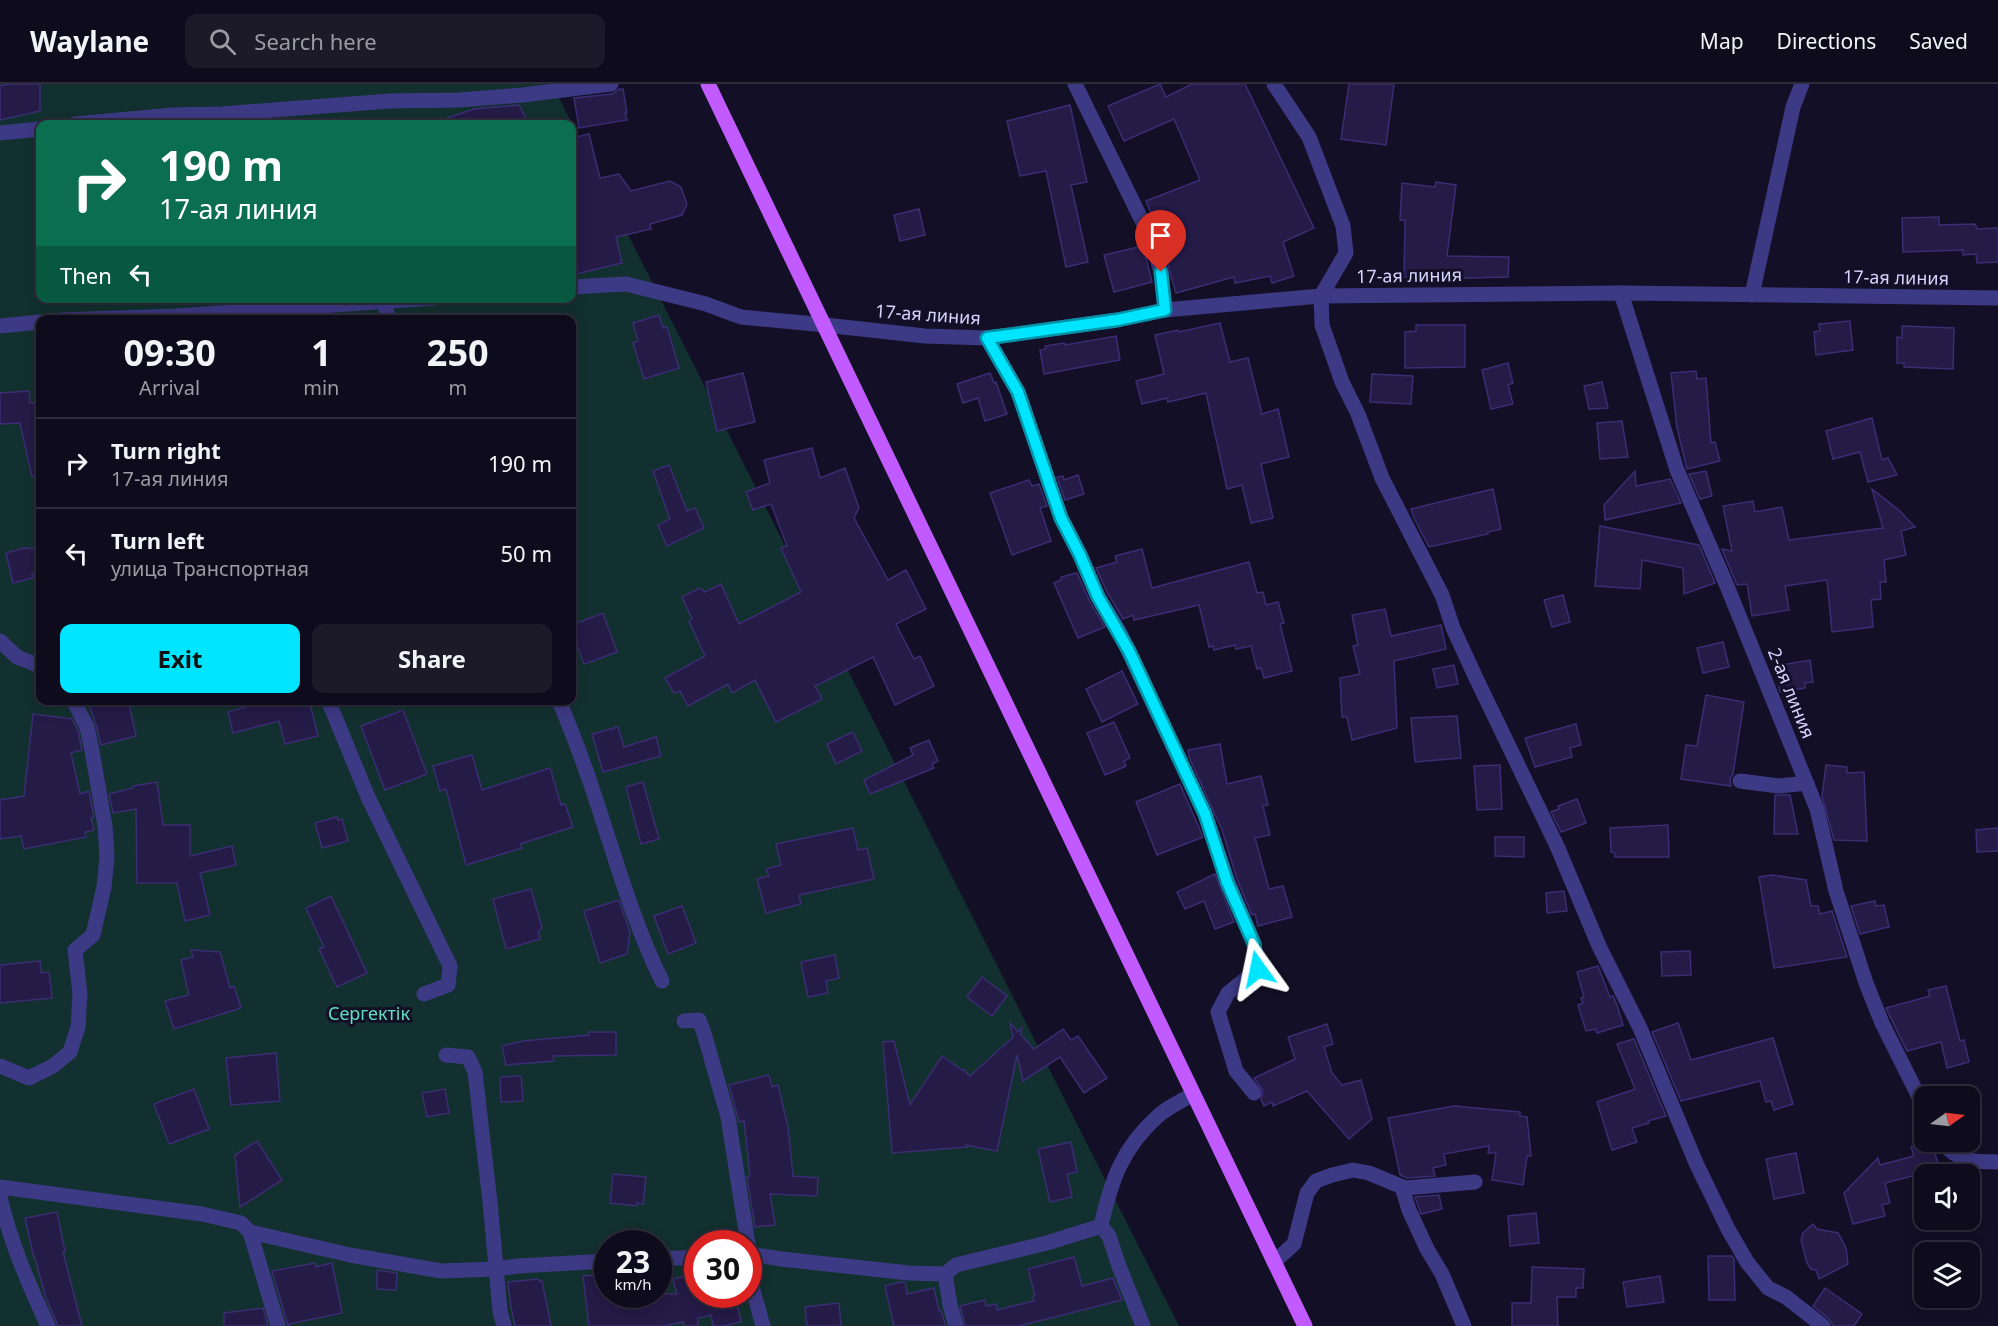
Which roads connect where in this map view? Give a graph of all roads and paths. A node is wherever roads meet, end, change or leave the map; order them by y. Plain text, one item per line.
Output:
1 (611, 84) edge
2 (708, 84) edge
3 (1075, 84) edge
4 (1274, 84) edge
5 (1802, 84) edge
6 (119, 120) edge
7 (36, 130) edge
8 (0, 134) edge
9 (576, 287) edge
10 (1621, 293) junction
11 (1752, 295) junction
12 (1321, 296) junction
13 (1998, 298) edge
14 (384, 303) joint
15 (1165, 310) junction
16 (218, 315) edge
17 (388, 315) edge
18 (36, 322) edge
19 (825, 325) junction
20 (0, 326) edge
21 (987, 338) junction
22 (0, 640) edge
23 (36, 664) edge
24 (76, 705) edge
25 (330, 705) edge
26 (562, 705) edge
27 (1740, 781) dead end
28 (1807, 783) junction
29 (662, 981) dead end
30 (424, 994) dead end
31 (684, 1021) dead end
32 (446, 1055) dead end
33 (0, 1066) edge
34 (1914, 1087) edge
35 (1254, 1093) dead end
36 (1193, 1094) junction
37 (1951, 1152) edge
38 (1998, 1162) edge
39 (1475, 1182) dead end
40 (0, 1187) edge
41 (1402, 1187) junction
42 (0, 1197) edge
43 (1101, 1226) junction
44 (746, 1230) edge
45 (250, 1232) junction
46 (762, 1253) edge
47 (594, 1262) edge
48 (1275, 1262) junction
49 (496, 1269) junction
50 (945, 1274) junction
51 (759, 1308) edge
52 (48, 1326) edge
53 (278, 1326) edge
54 (504, 1326) edge
55 (764, 1326) edge
56 (956, 1326) edge
57 (1143, 1326) edge
58 (1305, 1326) edge
59 (1464, 1326) edge
60 (1822, 1326) edge

1 - 6 street
2 - 19 main road
3 - 15 street
4 - 12 street
5 - 11 street
7 - 8 street
9 - 19 street, 17-ая линия
10 - 11 street, 17-ая линия
10 - 12 street, 17-ая линия
10 - 28 street, 2-ая линия
11 - 13 street, 17-ая линия
12 - 15 street, 17-ая линия
12 - 60 street
14 - 16 street
14 - 17 street
15 - 21 street, 17-ая линия
18 - 20 street
19 - 21 street, 17-ая линия
19 - 36 main road
21 - 35 street
22 - 23 street
24 - 33 street
25 - 30 street
26 - 29 street
27 - 28 street
28 - 34 street, 2-ая линия
31 - 44 street
32 - 49 street
36 - 43 street
36 - 48 main road
37 - 38 street
39 - 41 street
40 - 45 street
41 - 48 street
41 - 59 street
42 - 52 street
43 - 50 street
43 - 57 street
45 - 49 street
45 - 53 street
46 - 50 street
47 - 49 street
48 - 58 main road
49 - 54 street
50 - 56 street
51 - 55 street

